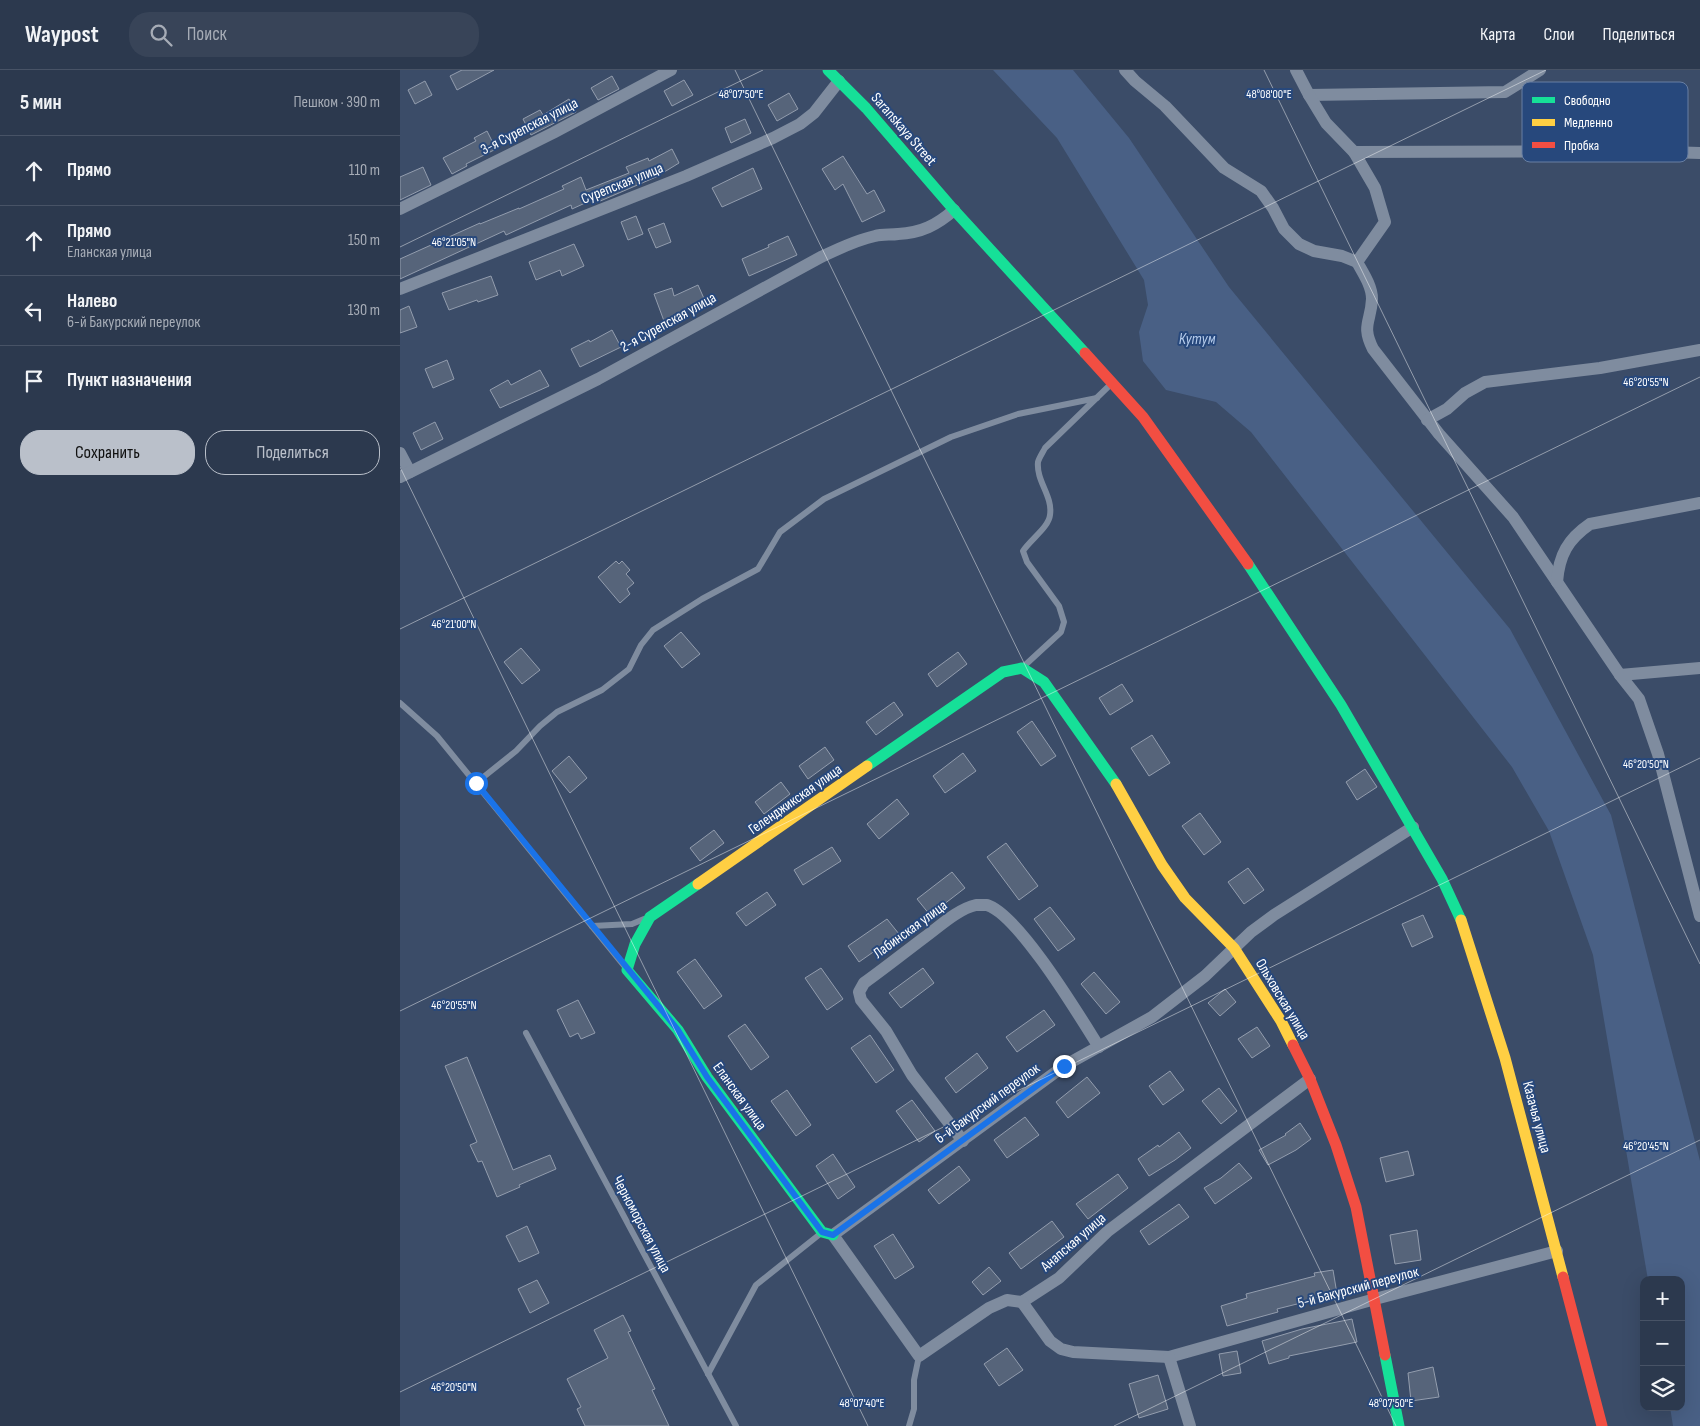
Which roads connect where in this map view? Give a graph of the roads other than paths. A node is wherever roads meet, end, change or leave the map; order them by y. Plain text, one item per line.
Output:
1 (671, 70) edge
2 (828, 70) edge
3 (1125, 70) edge
4 (1296, 70) edge
5 (1540, 70) edge
6 (839, 81) junction
7 (1309, 95) junction
8 (1522, 151) edge
9 (1354, 152) junction
10 (400, 209) edge
11 (954, 210) junction
12 (1358, 262) junction
13 (400, 288) edge
14 (1700, 350) edge
15 (1112, 383) junction
16 (1097, 398) junction
17 (1427, 420) junction
18 (400, 453) edge
19 (405, 475) edge
20 (1700, 503) edge
21 (1556, 582) junction
22 (1022, 668) junction
23 (1700, 668) edge
24 (1620, 675) junction
25 (400, 703) edge
26 (476, 783) junction
27 (1414, 827) junction
28 (1700, 916) edge
29 (650, 917) junction
30 (592, 926) junction
31 (1234, 948) junction
32 (627, 970) junction
33 (526, 1034) dead end
34 (1099, 1047) junction
35 (1310, 1079) junction
36 (963, 1141) junction
37 (828, 1234) junction
38 (1557, 1250) junction
39 (1375, 1299) junction
40 (1022, 1302) junction
41 (919, 1356) junction
42 (1169, 1357) junction
43 (708, 1374) junction
44 (736, 1426) edge
45 (909, 1426) edge
46 (1190, 1426) edge
47 (1399, 1426) edge
48 (1602, 1426) edge

1 - 10 street, 3-я Сурепская улица
2 - 6 street, Saranskaya Street
3 - 12 street
4 - 7 street
5 - 7 street
6 - 11 street, Saranskaya Street
6 - 13 street, Сурепская улица
7 - 9 street
8 - 9 street
9 - 12 street
11 - 15 street, Saranskaya Street
11 - 19 street, 2-я Сурепская улица
12 - 17 street
14 - 17 street
15 - 16 lane
15 - 27 street, Казачья улица
16 - 22 lane
16 - 26 lane
17 - 21 street
18 - 19 street
20 - 21 street
21 - 24 street
22 - 29 street, Геленджикская улица
22 - 31 street, Ольховская улица
23 - 24 street
24 - 28 street
25 - 26 lane
26 - 30 lane
27 - 31 street, 6-й Бакурский переулок
27 - 38 street, Казачья улица
29 - 30 lane
29 - 32 street, Геленджикская улица
30 - 32 lane
31 - 34 street, 6-й Бакурский переулок
31 - 35 street, Ольховская улица
32 - 37 street, Еланская улица
33 - 43 lane, Черноморская улица
34 - 36 street, 6-й Бакурский переулок
34 - 36 street, Лабинская улица
35 - 39 street, Ольховская улица
35 - 40 street, Анапская улица
36 - 37 street, 6-й Бакурский переулок
37 - 41 street
37 - 43 lane
38 - 39 street, 5-й Бакурский переулок
38 - 48 street, Казачья улица
39 - 42 street, 5-й Бакурский переулок
39 - 47 street, Ольховская улица
40 - 41 street, Анапская улица
40 - 42 street, 5-й Бакурский переулок
41 - 45 lane
42 - 46 street
43 - 44 lane, Черноморская улица

